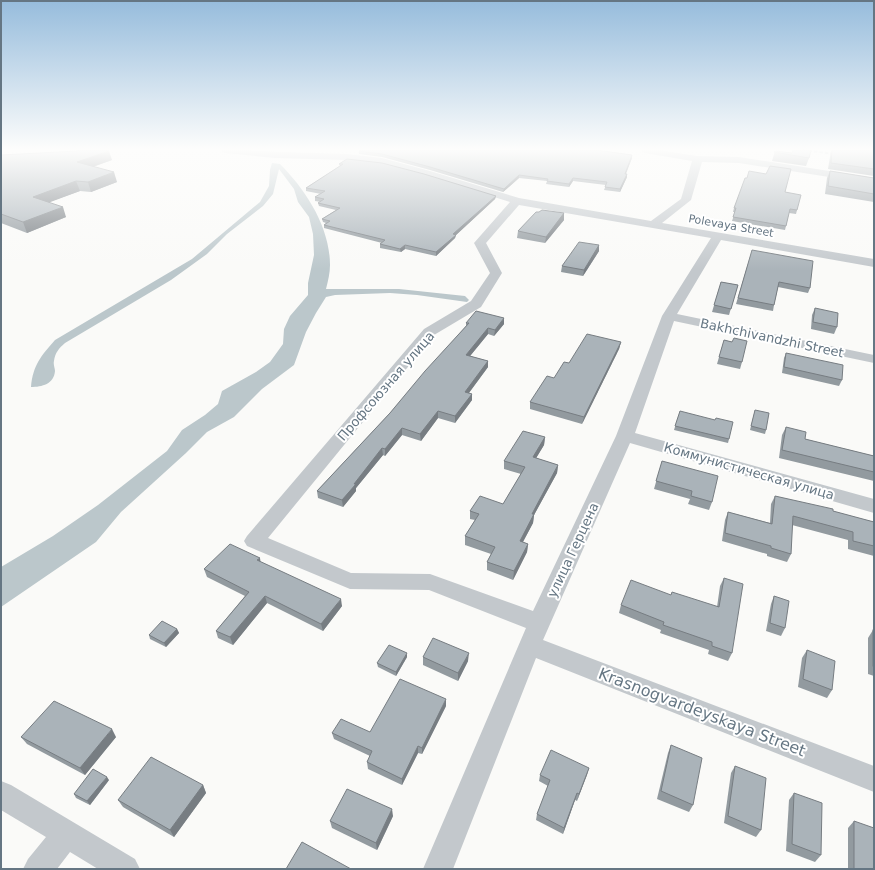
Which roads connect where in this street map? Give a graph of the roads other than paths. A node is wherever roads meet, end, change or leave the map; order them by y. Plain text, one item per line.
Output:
1 (484, 191) edge
2 (689, 191) edge
3 (517, 201) junction
4 (652, 225) junction
5 (718, 236) junction
6 (874, 263) edge
7 (669, 316) junction
8 (874, 359) edge
9 (625, 436) junction
10 (874, 506) edge
11 (254, 541) joint
12 (534, 634) junction
13 (874, 779) edge
14 (1, 795) edge
15 (66, 835) junction
16 (38, 869) edge
17 (125, 869) edge
18 (438, 869) edge

1 - 3 street, Polevaya Street
2 - 4 street
3 - 4 street, Polevaya Street
3 - 11 street, Профсоюзная улица
4 - 5 street, Polevaya Street
5 - 6 street, Polevaya Street
5 - 7 street, улица Герцена
7 - 8 street, Bakhchivandzhi Street
7 - 9 street, улица Герцена
9 - 10 street, Коммунистическая улица
9 - 12 street, улица Герцена
11 - 12 street, Krasnogvardeyskaya Street
12 - 13 street, Krasnogvardeyskaya Street
12 - 18 street, улица Герцена
14 - 15 street
15 - 16 street
15 - 17 street

